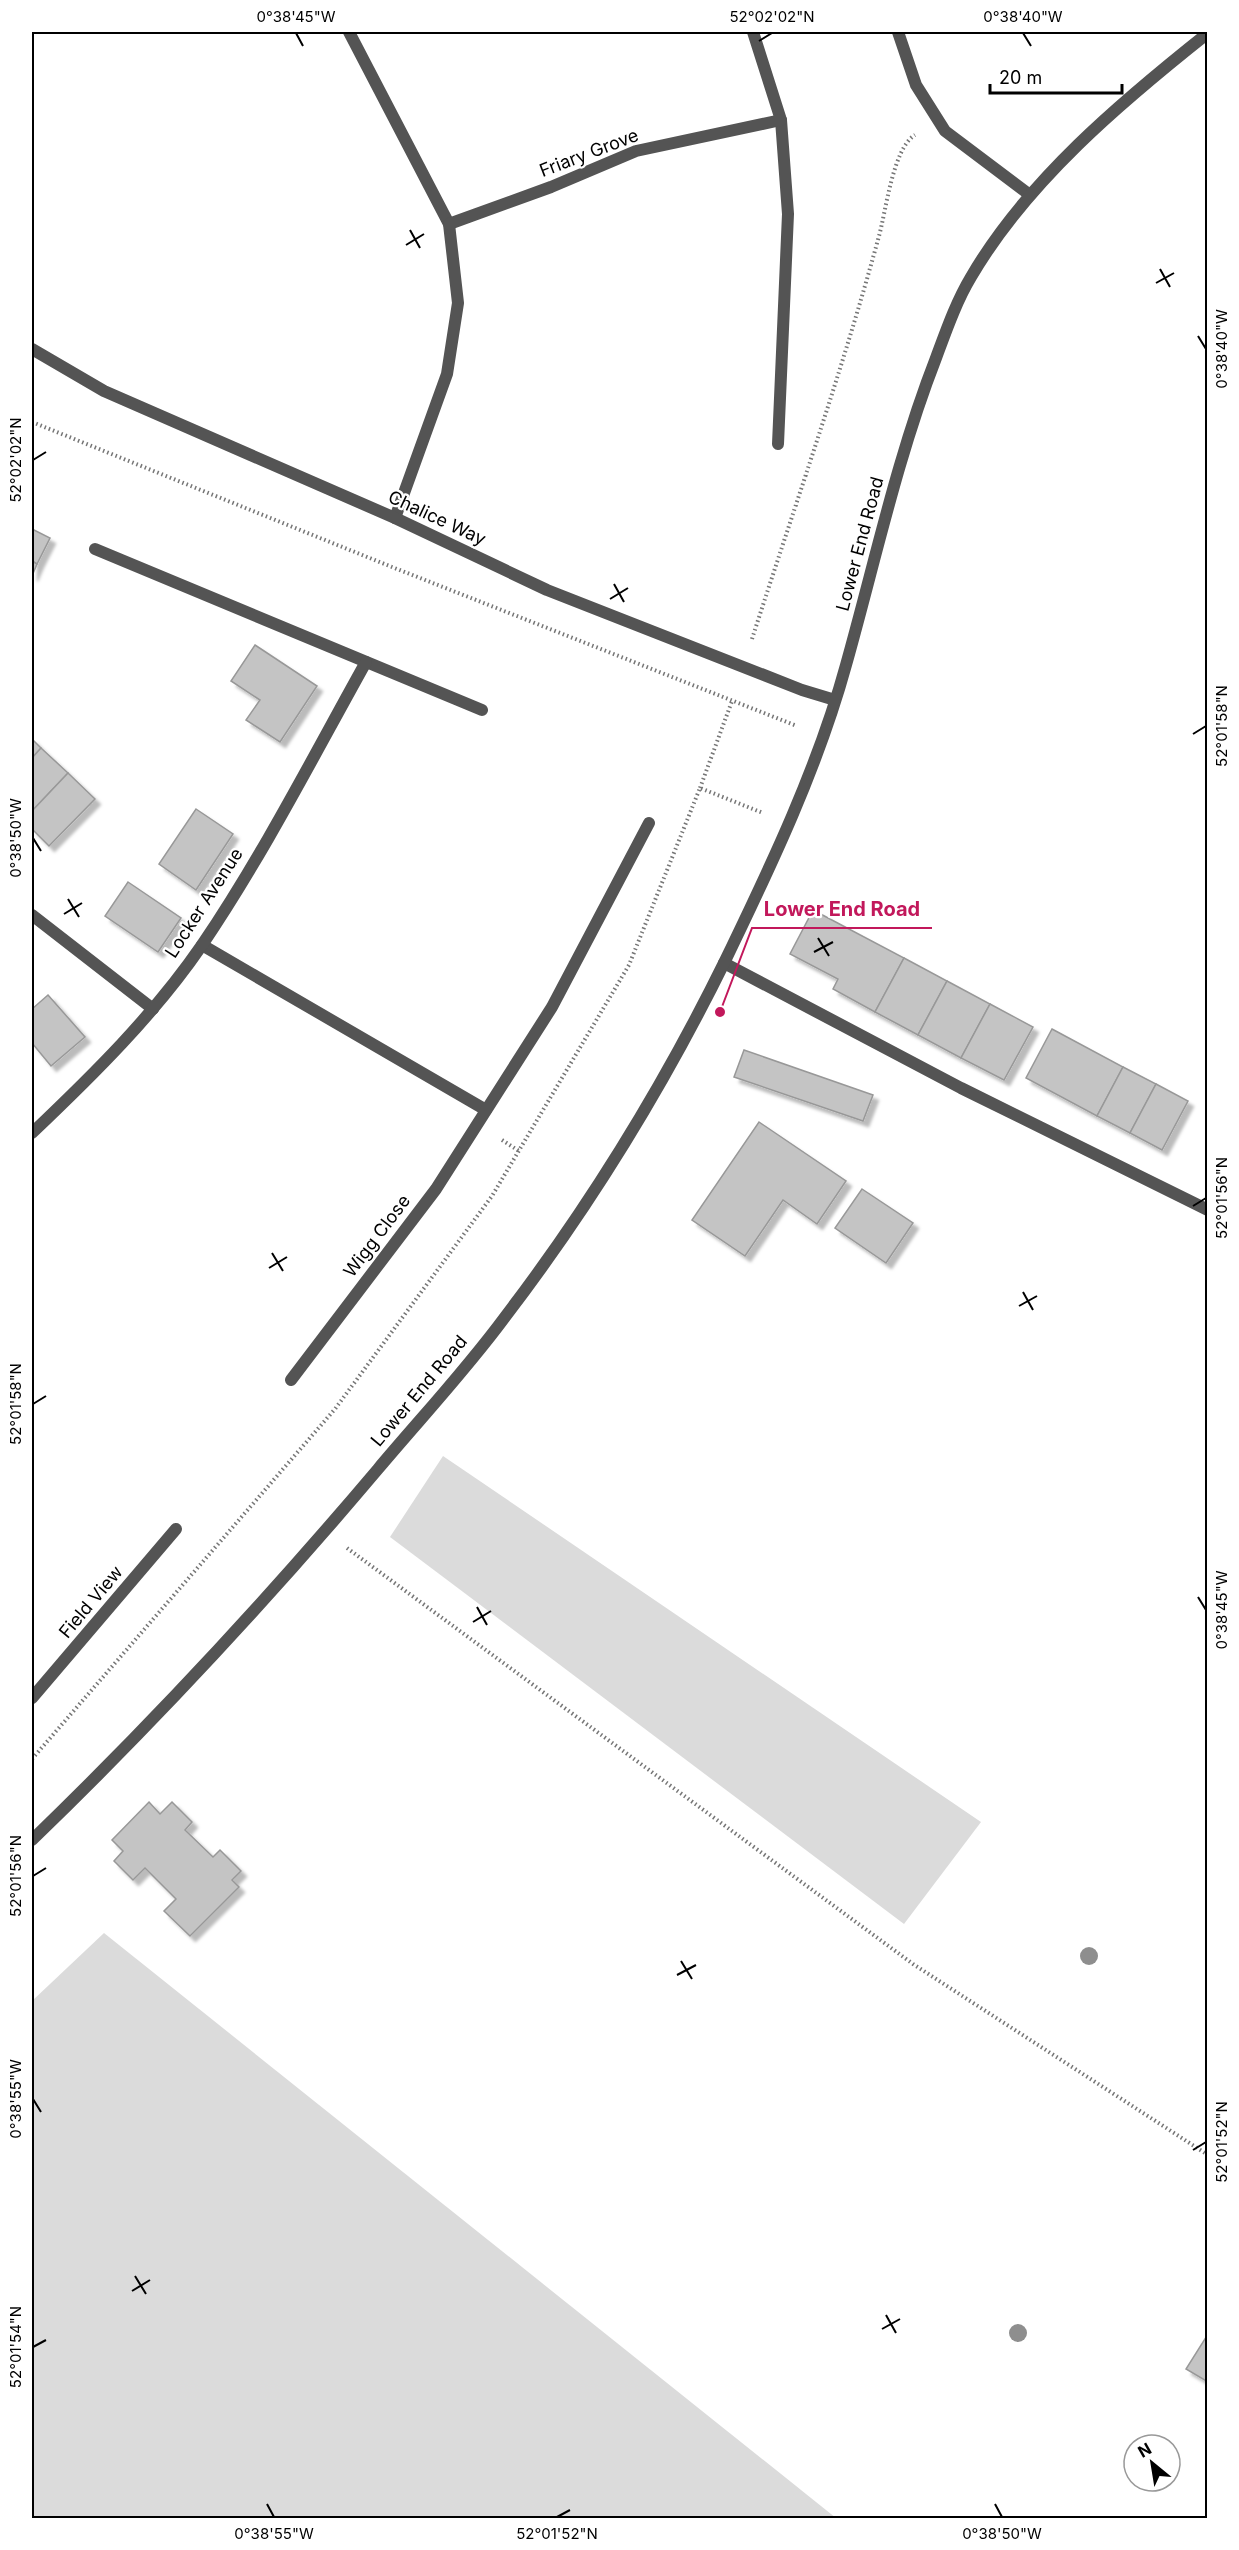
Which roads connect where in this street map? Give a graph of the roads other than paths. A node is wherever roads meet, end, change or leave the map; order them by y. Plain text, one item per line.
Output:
1 (349, 32) edge
2 (753, 32) edge
3 (898, 32) edge
4 (1208, 33) edge
5 (781, 120) junction
6 (1030, 195) junction
7 (449, 224) junction
8 (32, 349) edge
9 (778, 444) dead end
10 (395, 518) junction
11 (95, 549) dead end
12 (366, 662) junction
13 (835, 700) junction
14 (482, 710) dead end
15 (649, 823) dead end
16 (32, 915) edge
17 (202, 945) junction
18 (724, 963) junction
19 (153, 1009) junction
20 (486, 1110) junction
21 (32, 1133) edge
22 (1208, 1210) edge
23 (291, 1380) dead end
24 (176, 1529) dead end
25 (32, 1698) edge
26 (32, 1840) edge

1 - 7 street
2 - 5 street
3 - 6 street
4 - 6 street, Lower End Road
5 - 7 street, Friary Grove
5 - 9 street
6 - 13 street, Lower End Road
7 - 10 street
8 - 10 street, Chalice Way
10 - 13 street, Chalice Way
11 - 12 street
12 - 14 street
12 - 17 street, Locker Avenue
13 - 18 street, Lower End Road
15 - 20 street, Wigg Close
16 - 19 street
17 - 19 street, Locker Avenue
17 - 20 street
18 - 22 street
18 - 26 street, Lower End Road
19 - 21 street, Locker Avenue
20 - 23 street, Wigg Close
24 - 25 street, Field View

